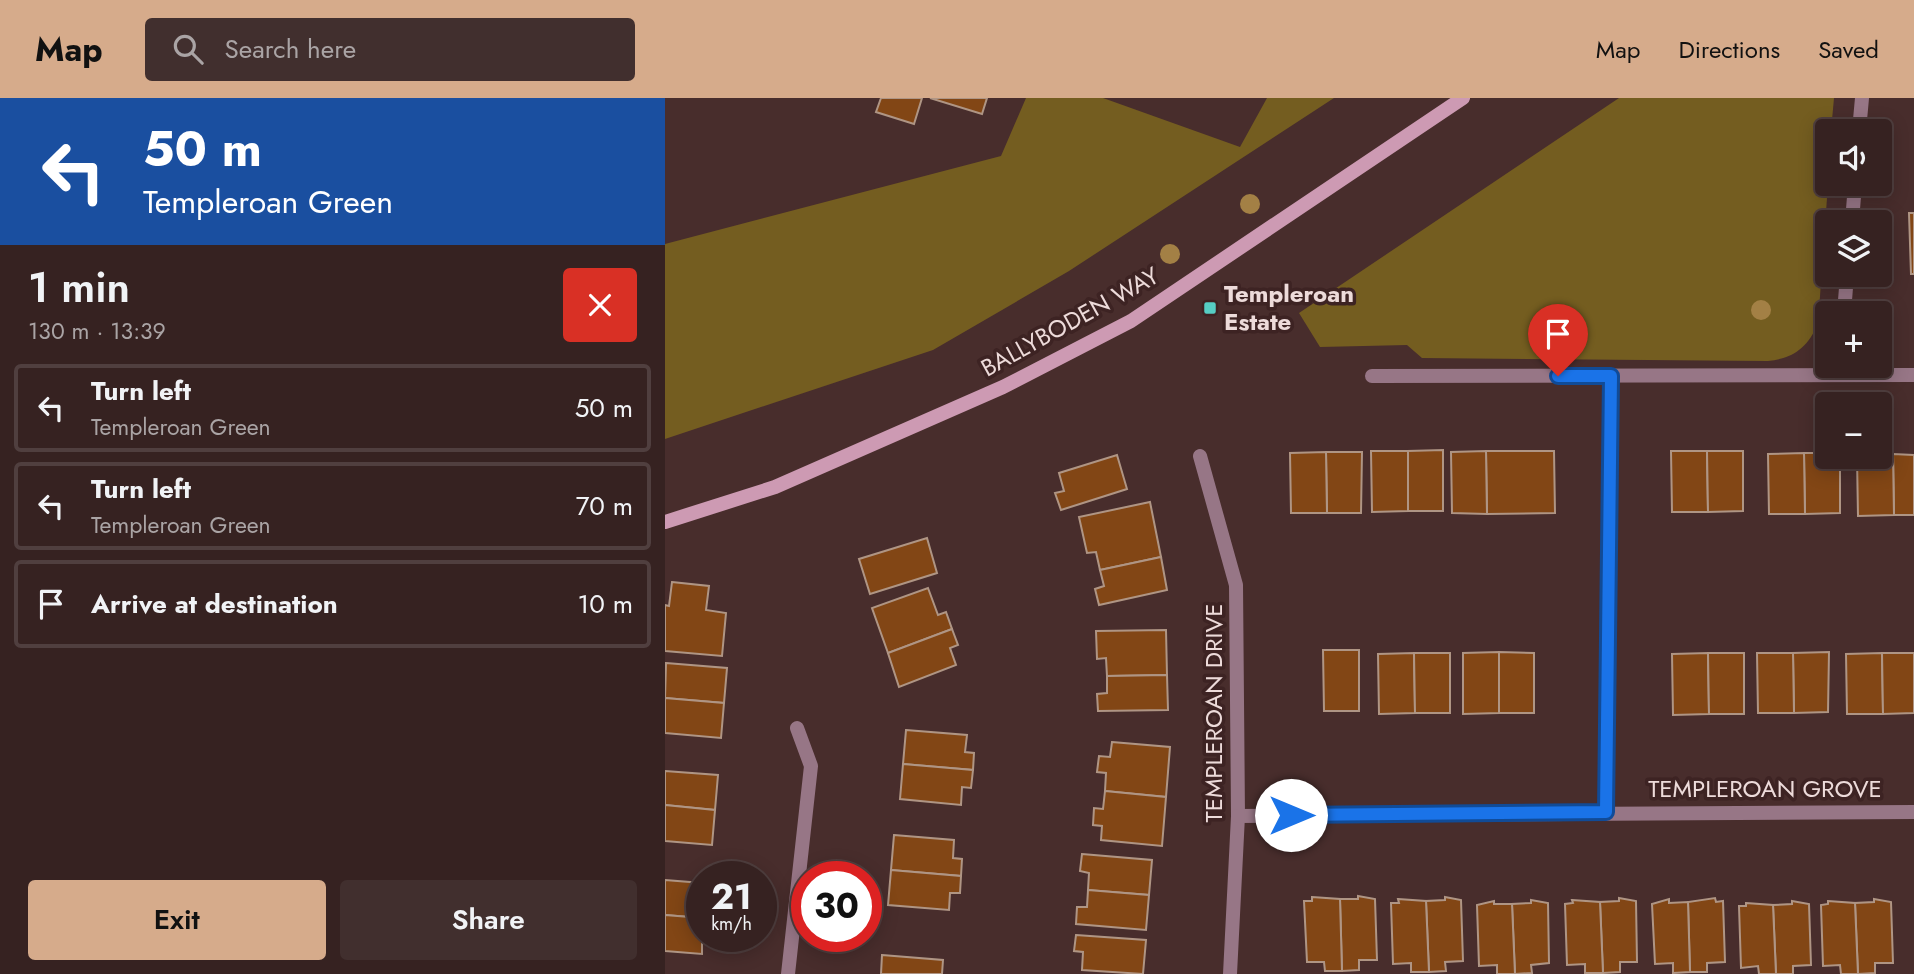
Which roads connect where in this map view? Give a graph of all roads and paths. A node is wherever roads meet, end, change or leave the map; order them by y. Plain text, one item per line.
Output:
1 (1463, 98) edge
2 (1862, 98) edge
3 (1860, 119) edge
4 (1815, 372) edge
5 (1892, 374) edge
6 (1914, 375) edge
7 (1372, 376) dead end
8 (1611, 376) junction
9 (1199, 456) dead end
10 (665, 522) edge
11 (797, 727) dead end
12 (1606, 812) junction
13 (1914, 812) edge
14 (1238, 816) junction
15 (789, 974) edge
16 (1230, 974) edge

1 - 10 main road, BALLYBODEN WAY
2 - 3 street
4 - 8 street
5 - 6 street
7 - 8 street
8 - 12 street
9 - 14 street, TEMPLEROAN DRIVE
11 - 15 street
12 - 13 street, TEMPLEROAN GROVE
12 - 14 street, TEMPLEROAN GROVE
14 - 16 street, TEMPLEROAN DRIVE

